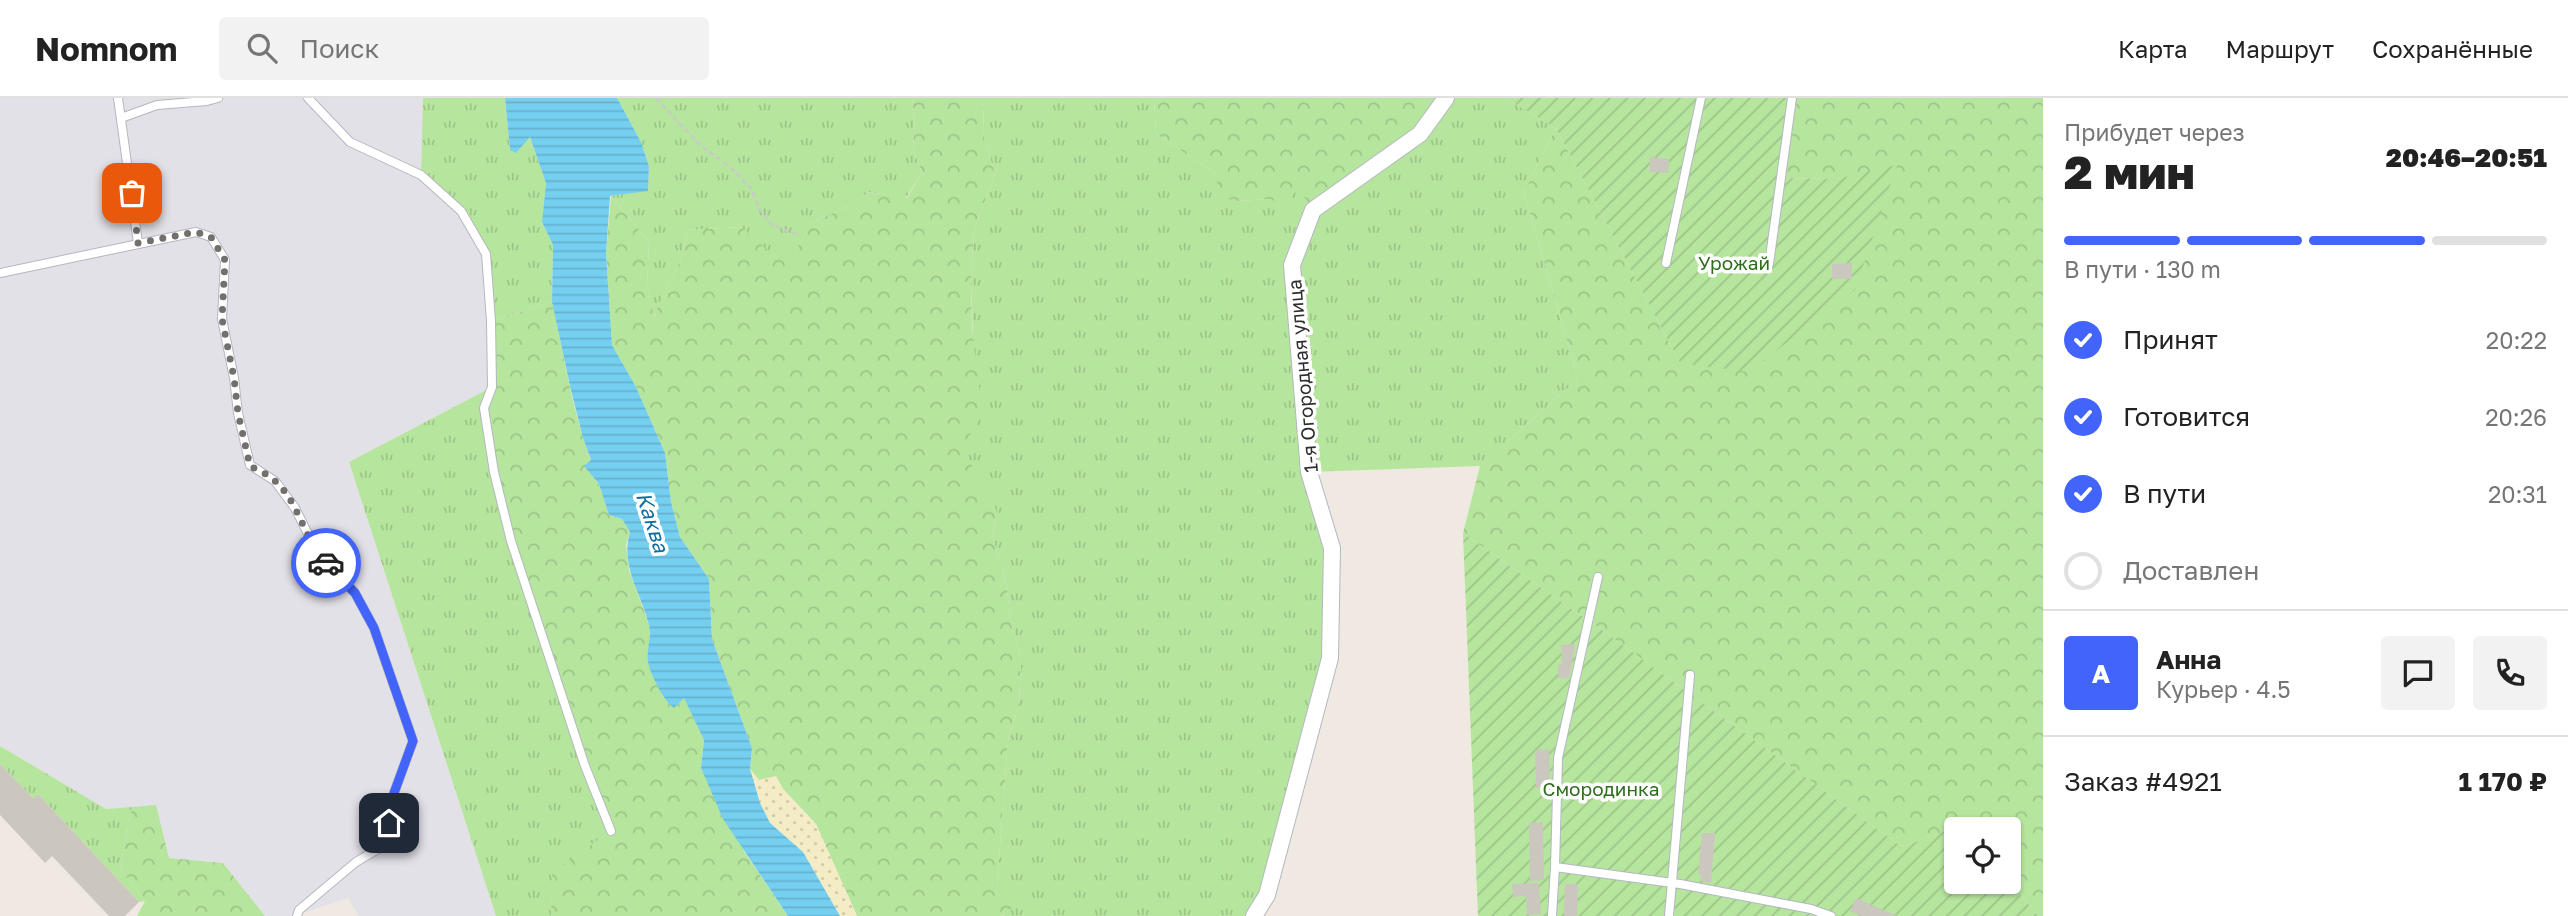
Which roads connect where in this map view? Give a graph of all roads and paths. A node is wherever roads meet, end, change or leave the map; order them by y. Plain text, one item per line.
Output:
1 (118, 98) edge
2 (218, 98) edge
3 (308, 98) edge
4 (656, 98) edge
5 (1446, 98) edge
6 (1701, 98) edge
7 (1792, 98) edge
8 (121, 118) junction
9 (798, 234) dead end
10 (138, 243) junction
11 (1665, 263) dead end
12 (1769, 264) dead end
13 (0, 273) edge
14 (1598, 577) dead end
15 (1690, 675) dead end
16 (611, 831) dead end
17 (1555, 867) junction
18 (1674, 883) junction
19 (297, 916) edge
20 (1254, 916) edge
21 (1552, 916) edge
22 (1670, 916) edge
23 (1831, 916) edge

1 - 8 lane
2 - 8 lane
3 - 16 lane
4 - 9 path
5 - 20 street, 1-я Огородная улица
6 - 11 lane
7 - 12 lane
8 - 10 lane
10 - 13 lane
10 - 19 lane
14 - 17 lane
15 - 18 lane
17 - 18 lane
17 - 21 lane
18 - 22 lane
18 - 23 lane

